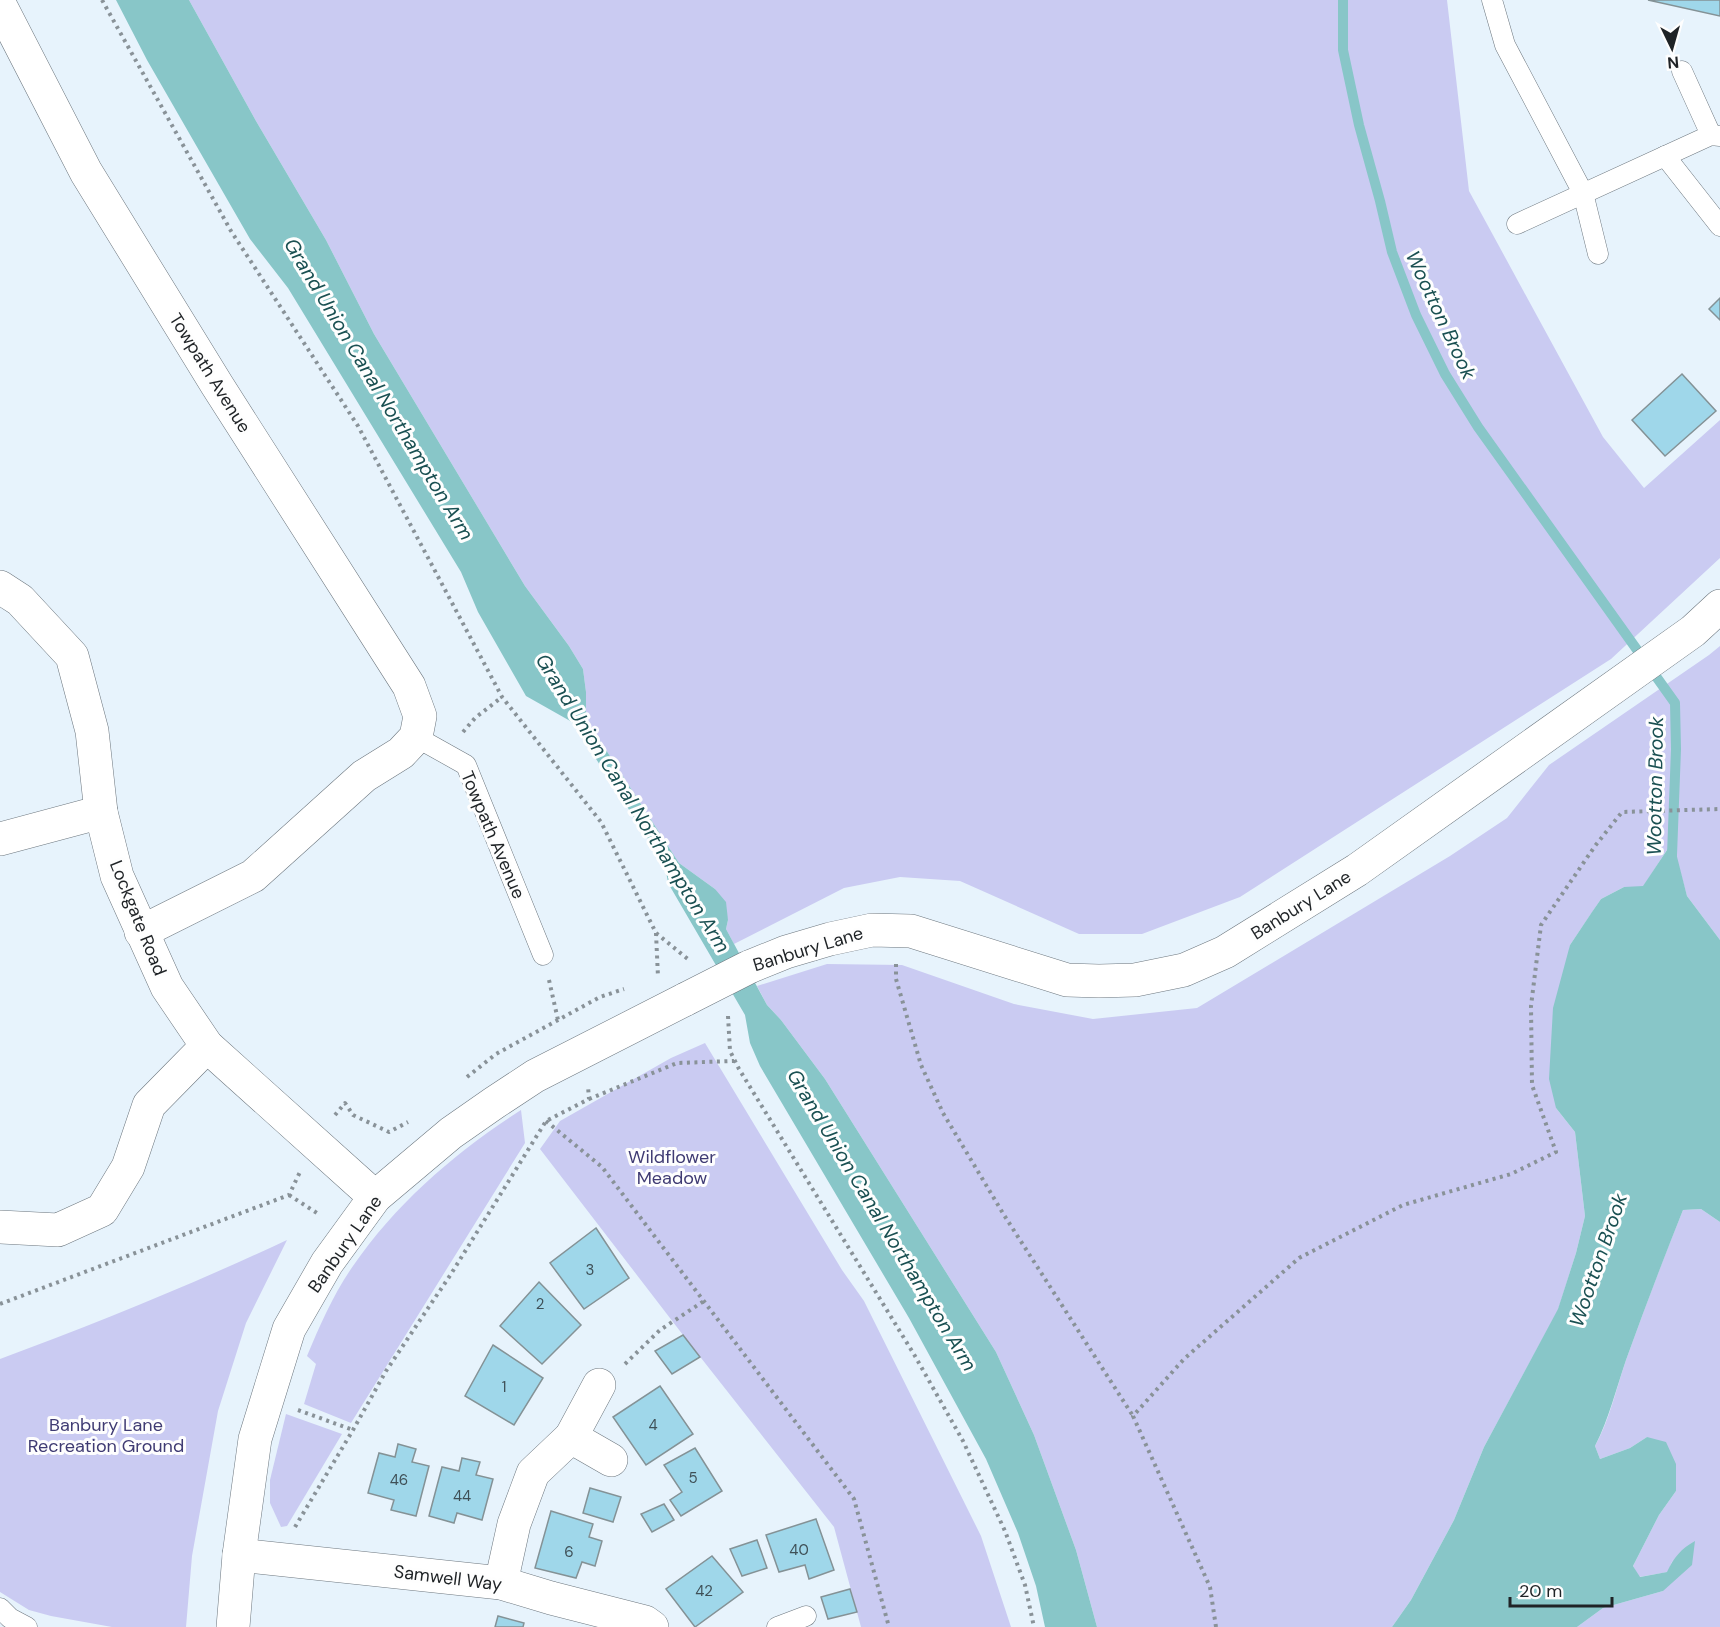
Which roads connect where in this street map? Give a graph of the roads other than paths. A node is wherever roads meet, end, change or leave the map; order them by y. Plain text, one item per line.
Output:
1 (1492, 0) edge
2 (0, 4) edge
3 (1682, 71) dead end
4 (1715, 136) edge
5 (1665, 156) junction
6 (1583, 193) junction
7 (1517, 224) dead end
8 (1720, 226) edge
9 (1598, 254) dead end
10 (0, 587) edge
11 (1720, 606) edge
12 (416, 737) junction
13 (101, 812) junction
14 (0, 838) edge
15 (141, 932) junction
16 (543, 956) road end
17 (207, 1046) junction
18 (375, 1197) junction
19 (0, 1227) edge
20 (599, 1385) dead end
21 (571, 1437) junction
22 (611, 1460) dead end
23 (239, 1555) junction
24 (501, 1582) junction
25 (0, 1608) edge
26 (806, 1616) dead end
27 (27, 1627) edge
28 (233, 1627) edge
29 (651, 1627) edge
30 (777, 1627) edge

1 - 6 lane
2 - 12 street, Towpath Avenue
3 - 4 lane
4 - 5 lane
5 - 6 lane
5 - 8 lane
6 - 7 lane
6 - 9 lane
10 - 13 street, Lockgate Road
11 - 18 street, Banbury Lane, bridge
12 - 15 street
12 - 16 lane, Towpath Avenue
13 - 14 street
13 - 15 street, Lockgate Road
15 - 17 street, Lockgate Road
17 - 18 street, Lockgate Road
17 - 19 street
18 - 23 street, Banbury Lane
20 - 21 street
21 - 22 street
21 - 24 street
23 - 24 street, Samwell Way
23 - 28 street, Banbury Lane
24 - 29 street, Samwell Way
25 - 27 lane
26 - 30 lane

